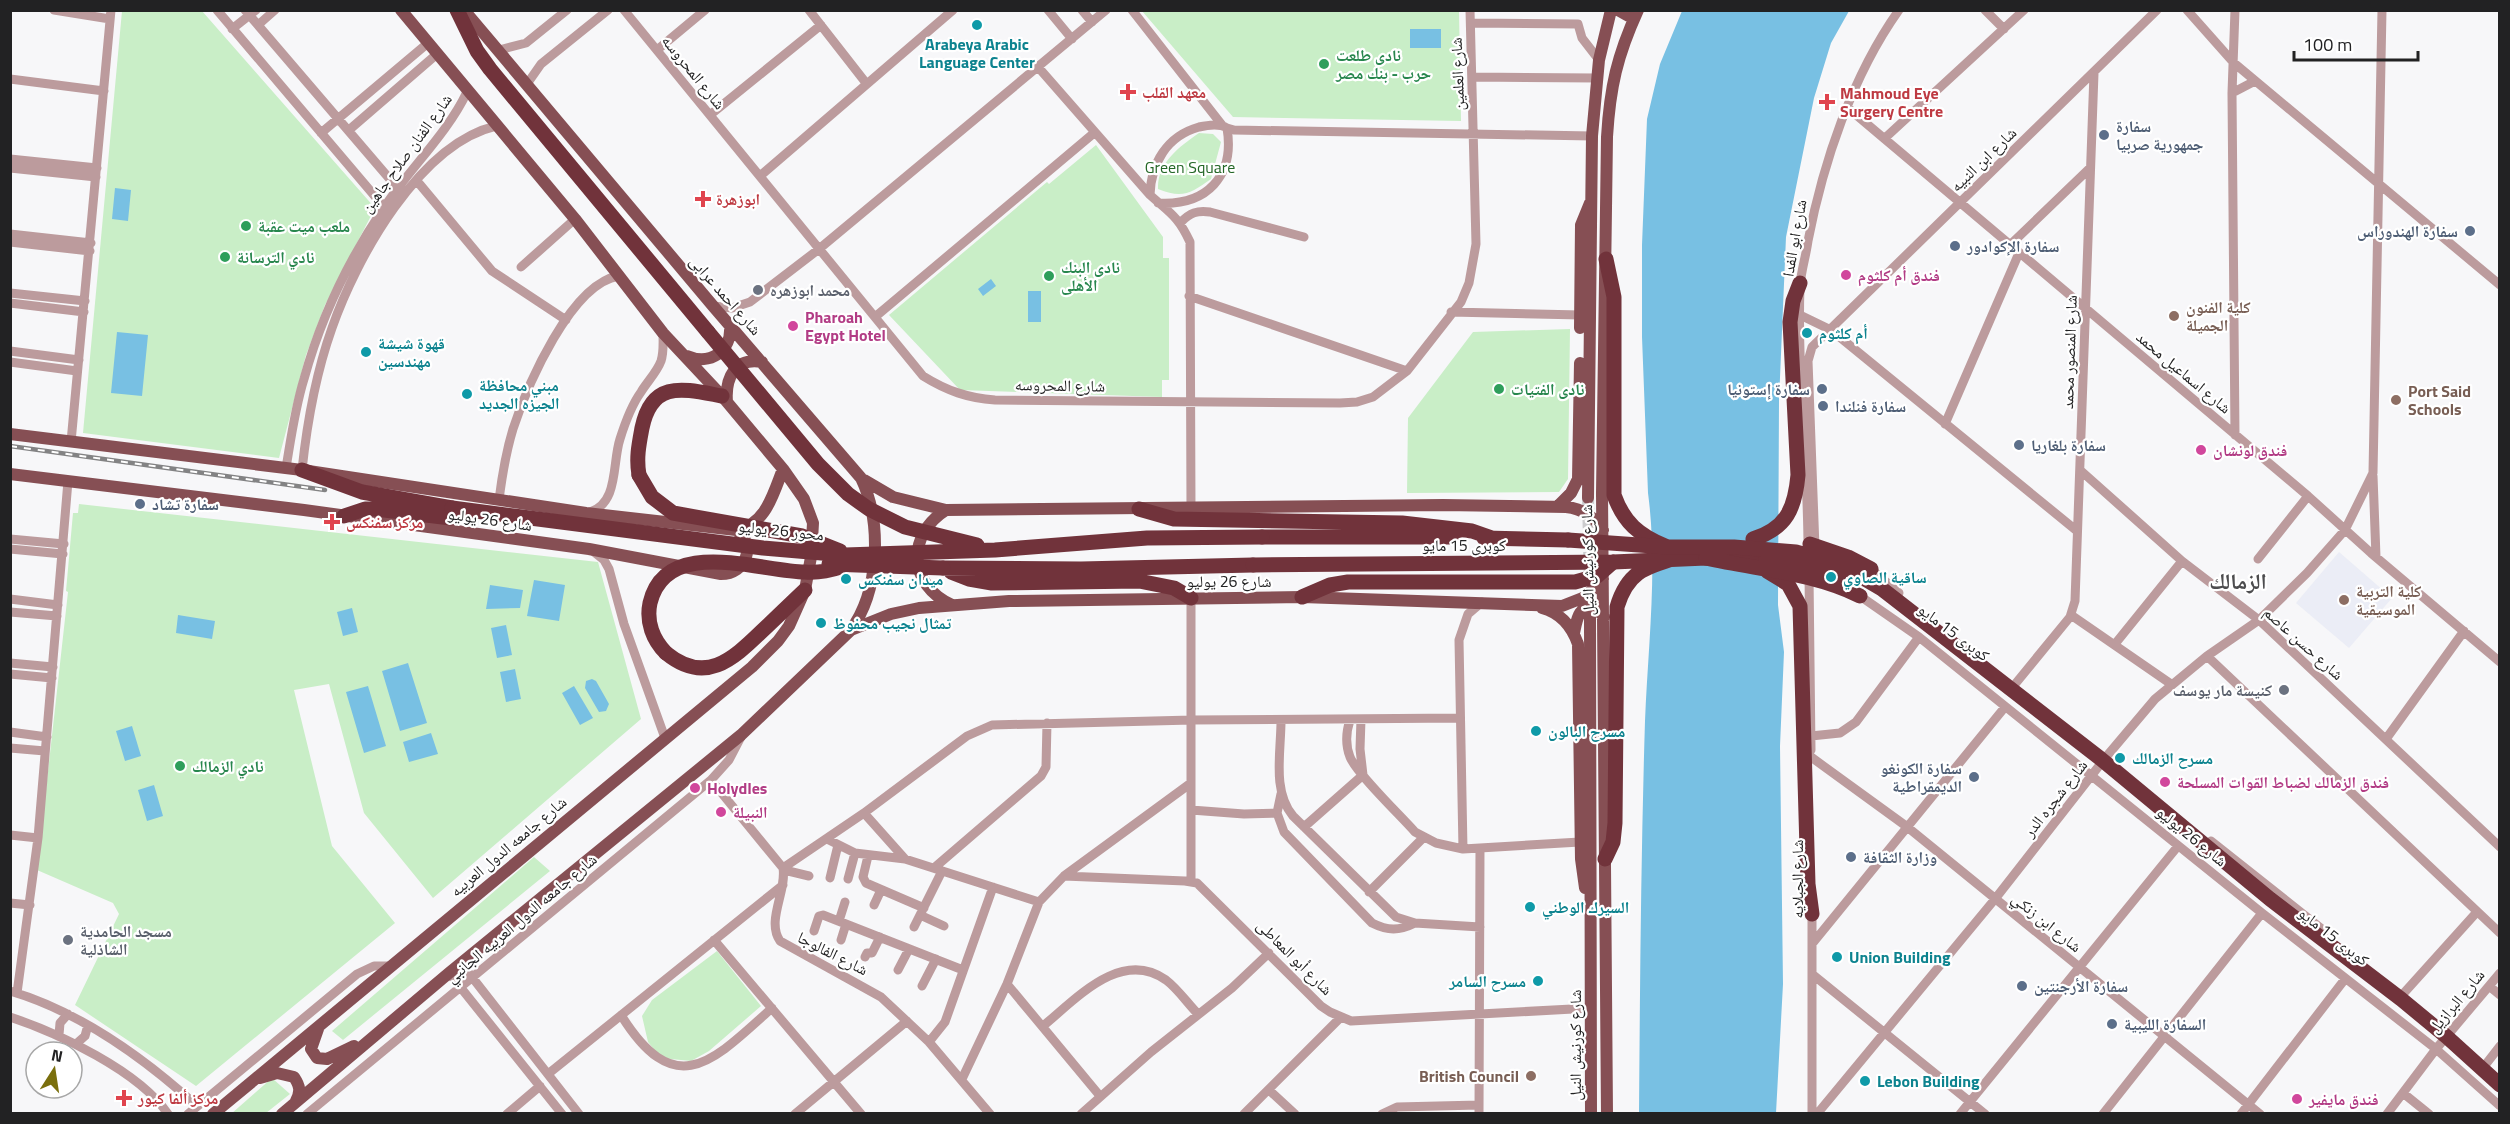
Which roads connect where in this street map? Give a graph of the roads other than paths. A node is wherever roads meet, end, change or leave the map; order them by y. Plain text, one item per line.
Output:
1 (54, 10) edge
2 (217, 10) edge
3 (275, 10) edge
4 (401, 10) edge
5 (457, 10) edge
6 (464, 10) edge
7 (567, 10) edge
8 (608, 10) edge
9 (624, 10) edge
10 (705, 10) edge
11 (809, 10) edge
12 (953, 10) edge
13 (1048, 10) edge
14 (1082, 10) edge
15 (1106, 10) edge
16 (1132, 10) edge
17 (1470, 10) edge
18 (1611, 10) edge
19 (1618, 10) edge
20 (1899, 10) edge
21 (1985, 10) edge
22 (2024, 10) edge
23 (2157, 10) edge
24 (2187, 10) edge
25 (2235, 10) edge
26 (2382, 10) edge
27 (250, 12) edge
28 (110, 15) edge
29 (1636, 15) edge
30 (1092, 22) junction
31 (1471, 23) junction
32 (258, 25) junction
33 (820, 25) junction
34 (2004, 28) junction
35 (232, 29) junction
36 (1072, 39) junction
37 (428, 43) junction
38 (500, 50) junction
39 (657, 50) junction
40 (437, 54) junction
41 (1599, 60) junction
42 (2234, 63) junction
43 (1038, 67) junction
44 (2094, 73) junction
45 (1472, 77) junction
46 (1596, 78) junction
47 (10, 79) edge
48 (2255, 81) junction
49 (866, 83) junction
50 (527, 84) junction
51 (104, 91) junction
52 (468, 92) junction
53 (2232, 93) junction
54 (1848, 108) junction
55 (710, 115) junction
56 (339, 118) junction
57 (496, 126) junction
58 (1225, 126) junction
59 (349, 130) junction
60 (1094, 133) junction
61 (321, 134) junction
62 (1474, 136) junction
63 (1592, 136) junction
64 (1885, 138) junction
65 (10, 159) edge
66 (10, 168) edge
67 (2090, 168) junction
68 (97, 172) junction
69 (760, 176) junction
70 (417, 181) junction
71 (2377, 182) junction
72 (397, 188) junction
73 (405, 195) junction
74 (1149, 195) junction
75 (1592, 201) junction
76 (1960, 202) junction
77 (1158, 203) junction
78 (384, 207) junction
79 (575, 219) junction
80 (1181, 222) junction
81 (10, 234) edge
82 (1304, 237) dead end
83 (10, 242) edge
84 (2010, 245) junction
85 (90, 247) junction
86 (819, 249) junction
87 (2019, 253) junction
88 (1606, 259) junction
89 (348, 266) junction
90 (521, 267) dead end
91 (358, 272) junction
92 (619, 276) junction
93 (1800, 283) junction
94 (2499, 285) edge
95 (10, 293) edge
96 (1189, 296) junction
97 (85, 302) junction
98 (10, 303) edge
99 (712, 306) junction
100 (2085, 307) junction
101 (84, 312) junction
102 (1452, 312) junction
103 (1581, 315) junction
104 (1800, 315) junction
105 (876, 317) junction
106 (566, 320) junction
107 (730, 326) junction
108 (1831, 330) junction
109 (663, 333) junction
110 (314, 348) junction
111 (10, 351) edge
112 (325, 352) junction
113 (683, 354) junction
114 (79, 360) junction
115 (10, 362) edge
116 (762, 362) junction
117 (78, 371) junction
118 (1407, 371) junction
119 (303, 380) junction
120 (316, 383) junction
121 (725, 399) junction
122 (1190, 402) junction
123 (1946, 424) junction
124 (10, 434) edge
125 (2235, 435) junction
126 (70, 442) junction
127 (286, 468) junction
128 (783, 469) junction
129 (302, 470) junction
130 (2079, 470) junction
131 (2373, 473) junction
132 (10, 474) edge
133 (861, 478) junction
134 (68, 481) junction
135 (1811, 490) junction
136 (2308, 496) junction
137 (1588, 498) tunnel mouth
138 (499, 500) junction
139 (1557, 507) junction
140 (1191, 508) junction
141 (1139, 509) junction
142 (946, 510) junction
143 (451, 513) junction
144 (586, 513) junction
145 (344, 516) junction
146 (736, 530) junction
147 (1603, 530) junction
148 (2345, 530) junction
149 (2077, 531) junction
150 (1262, 537) joint
151 (1492, 538) junction
152 (10, 539) edge
153 (1753, 539) junction
154 (10, 549) edge
155 (63, 549) junction
156 (589, 549) junction
157 (995, 550) junction
158 (1705, 552) junction
159 (1672, 553) junction
160 (2374, 555) junction
161 (2258, 559) dead end
162 (846, 560) junction
163 (2182, 561) junction
164 (1613, 562) junction
165 (1253, 565) joint
166 (1756, 567) junction
167 (942, 568) junction
168 (1871, 569) joint
169 (1603, 579) junction
170 (805, 590) junction
171 (1860, 596) joint
172 (1302, 597) junction
173 (1191, 598) junction
174 (10, 600) edge
175 (1482, 602) junction
176 (58, 605) junction
177 (953, 606) junction
178 (1535, 606) junction
179 (10, 612) edge
180 (2071, 615) junction
181 (57, 616) junction
182 (1590, 617) dead end
183 (1610, 617) junction
184 (2259, 620) junction
185 (850, 631) junction
186 (2464, 631) junction
187 (1574, 633) junction
188 (1919, 637) junction
189 (2115, 644) junction
190 (2207, 656) junction
191 (2499, 662) edge
192 (10, 663) edge
193 (53, 667) junction
194 (10, 674) edge
195 (52, 678) junction
196 (2016, 683) junction
197 (2170, 684) junction
198 (2005, 707) junction
199 (1460, 718) junction
200 (1361, 719) junction
201 (1192, 720) junction
202 (1350, 720) junction
203 (1281, 721) junction
204 (1047, 723) junction
205 (10, 732) edge
206 (741, 735) junction
207 (1811, 736) junction
208 (47, 737) junction
209 (665, 738) junction
210 (2386, 739) junction
211 (10, 748) edge
212 (45, 751) junction
213 (1811, 757) junction
214 (2106, 757) junction
215 (1364, 775) junction
216 (2092, 775) junction
217 (711, 780) junction
218 (1191, 783) junction
219 (1281, 794) junction
220 (1191, 810) junction
221 (864, 813) junction
222 (1277, 813) junction
223 (1304, 826) junction
224 (1906, 826) junction
225 (10, 835) edge
226 (1424, 837) junction
227 (38, 838) junction
228 (827, 840) junction
229 (1580, 842) junction
230 (838, 845) junction
231 (2178, 846) junction
232 (2499, 847) edge
233 (1480, 848) junction
234 (1463, 849) junction
235 (855, 853) junction
236 (868, 856) junction
237 (905, 859) junction
238 (1605, 859) joint
239 (784, 869) junction
240 (938, 870) junction
241 (809, 876) dead end
242 (1064, 876) junction
243 (830, 878) dead end
244 (848, 879) dead end
245 (1191, 881) junction
246 (783, 885) junction
247 (993, 887) junction
248 (880, 890) junction
249 (1369, 892) junction
250 (1995, 899) junction
251 (845, 902) dead end
252 (1039, 902) junction
253 (10, 903) edge
254 (30, 905) junction
255 (874, 905) dead end
256 (922, 911) junction
257 (2262, 913) junction
258 (2476, 913) junction
259 (1812, 914) junction
260 (843, 923) junction
261 (1415, 923) junction
262 (944, 926) dead end
263 (914, 927) dead end
264 (1480, 927) junction
265 (1590, 927) junction
266 (814, 931) dead end
267 (500, 932) junction
268 (2499, 933) edge
269 (880, 937) junction
270 (714, 940) junction
271 (841, 940) dead end
272 (1812, 944) junction
273 (510, 946) junction
274 (909, 949) junction
275 (1269, 953) junction
276 (865, 957) dead end
277 (936, 959) junction
278 (461, 963) junction
279 (390, 966) junction
280 (2079, 968) junction
281 (898, 970) dead end
282 (963, 970) junction
283 (449, 973) junction
284 (2499, 973) edge
285 (1812, 974) junction
286 (472, 978) junction
287 (2345, 979) junction
288 (1006, 984) junction
289 (922, 986) dead end
290 (2489, 986) junction
291 (460, 987) junction
292 (14, 992) edge
293 (2403, 994) junction
294 (2499, 995) edge
295 (772, 1008) junction
296 (1591, 1008) junction
297 (68, 1014) junction
298 (1198, 1014) junction
299 (1479, 1014) junction
300 (621, 1015) junction
301 (10, 1017) edge
302 (1340, 1018) junction
303 (907, 1021) junction
304 (88, 1025) junction
305 (320, 1026) junction
306 (1043, 1026) junction
307 (1885, 1032) junction
308 (2449, 1033) junction
309 (59, 1035) junction
310 (2163, 1037) junction
311 (371, 1038) junction
312 (68, 1040) edge
313 (80, 1040) edge
314 (929, 1042) junction
315 (2499, 1046) edge
316 (2436, 1048) junction
317 (84, 1049) edge
318 (2486, 1064) junction
319 (548, 1074) junction
320 (2499, 1076) edge
321 (962, 1079) junction
322 (253, 1080) junction
323 (834, 1081) junction
324 (2499, 1085) edge
325 (540, 1086) junction
326 (1269, 1090) junction
327 (2403, 1093) junction
328 (1100, 1096) junction
329 (2499, 1096) edge
330 (296, 1101) junction
331 (1970, 1101) junction
332 (2248, 1104) junction
333 (197, 1106) junction
334 (2499, 1108) edge
335 (1479, 1109) edge
336 (168, 1113) edge
337 (188, 1113) edge
338 (213, 1113) edge
339 (282, 1113) edge
340 (307, 1113) edge
341 (507, 1113) edge
342 (562, 1113) edge
343 (579, 1113) edge
344 (795, 1113) edge
345 (861, 1113) edge
346 (990, 1113) edge
347 (1081, 1113) edge
348 (1245, 1113) edge
349 (1295, 1113) edge
350 (1382, 1113) edge
351 (1591, 1113) edge
352 (1607, 1113) edge
353 (1812, 1113) edge
354 (1817, 1113) edge
355 (1960, 1113) edge
356 (1985, 1113) edge
357 (2103, 1113) edge
358 (2241, 1113) edge
359 (2260, 1113) edge
360 (2387, 1113) edge
361 (2429, 1113) edge
362 (2496, 1113) edge

1 - 28 street
2 - 35 street
3 - 32 street
4 - 37 main road
5 - 157 highway, bridge
6 - 38 main road, شارع احمد عرابى
7 - 38 street
8 - 50 street
9 - 39 street, شارع المحروسه
10 - 39 street
11 - 33 street
12 - 49 street
13 - 36 street
14 - 30 street
15 - 30 street
16 - 58 street
17 - 31 street, شارع العلمين
18 - 41 main road, شارع كورنيش النيل
19 - 29 main road
20 - 54 street, شارع ابو الفدا
21 - 34 street
22 - 34 street
23 - 44 street, شارع ابن النبيه
24 - 42 street
25 - 42 street
26 - 71 street
27 - 32 street
27 - 35 street
28 - 51 street
29 - 88 main road, شارع كورنيش النيل
30 - 36 street
31 - 41 street
31 - 45 street, شارع العلمين
32 - 56 street
33 - 49 street
33 - 55 street
34 - 64 street
35 - 61 street
36 - 43 street
37 - 40 main road
37 - 56 street
38 - 50 main road, شارع احمد عرابى
39 - 55 street, شارع المحروسه
40 - 52 main road
40 - 59 street
41 - 46 main road, شارع كورنيش النيل
42 - 48 street
42 - 53 street
43 - 60 street
43 - 86 street
44 - 67 street, شارع المنصور محمد
44 - 76 street, شارع ابن النبيه
45 - 46 street
45 - 62 street, شارع العلمين
46 - 63 main road, شارع كورنيش النيل
47 - 51 street
48 - 53 street
48 - 71 street
49 - 69 street
50 - 99 main road, شارع احمد عرابى
51 - 68 street
52 - 57 main road
52 - 72 street, شارع الفنان صلاح جاهين
53 - 125 street
54 - 64 street, شارع اسماعيل محمد
54 - 93 street, شارع ابو الفدا
55 - 69 street, شارع المحروسه
56 - 59 street
56 - 61 street
57 - 70 street, شارع الفنان صلاح جاهين
57 - 79 main road
58 - 62 street
58 - 74 street
58 - 77 street
59 - 72 street
60 - 74 street
60 - 105 street
61 - 78 street
62 - 63 street
62 - 102 street, شارع المحروسه
63 - 75 main road, شارع كورنيش النيل
64 - 76 street, شارع اسماعيل محمد
65 - 68 street
66 - 68 street
67 - 84 street
67 - 100 street, شارع المنصور محمد
68 - 85 street
69 - 86 street, شارع المحروسه
70 - 73 street, شارع الفنان صلاح جاهين
70 - 106 street
71 - 94 street
71 - 131 street
72 - 73 street
72 - 78 street, شارع الفنان صلاح جاهين
73 - 91 street, شارع الفنان صلاح جاهين
74 - 77 street
75 - 103 main road
75 - 137 main road, شارع كورنيش النيل
76 - 84 street, شارع اسماعيل محمد
76 - 108 street, شارع ابن النبيه
77 - 80 street
78 - 89 street, شارع الفنان صلاح جاهين
79 - 90 street
79 - 92 main road
80 - 82 street
80 - 96 street
81 - 85 street
83 - 85 street
84 - 87 street, شارع اسماعيل محمد
85 - 97 street
86 - 99 street
86 - 105 street, شارع المحروسه
87 - 100 street, شارع اسماعيل محمد
87 - 123 street
88 - 147 main road, شارع كورنيش النيل
88 - 159 highway
89 - 91 street
89 - 110 street, شارع الفنان صلاح جاهين
91 - 112 street, شارع الفنان صلاح جاهين
92 - 106 street
92 - 109 main road
93 - 104 street, شارع ابو الفدا
93 - 153 highway
95 - 97 street
96 - 118 street
96 - 122 street
97 - 101 street
98 - 101 street
99 - 107 main road, شارع احمد عرابى
100 - 125 street, شارع اسماعيل محمد
100 - 130 street, شارع المنصور محمد
101 - 114 street
102 - 103 street
102 - 118 street, شارع المحروسه
103 - 139 main road
104 - 108 street
104 - 135 street, شارع ابو الفدا
105 - 122 street, شارع المحروسه
106 - 138 street
107 - 113 main road
107 - 116 main road, شارع احمد عرابى
108 - 123 street
108 - 135 street
109 - 113 main road
109 - 144 street
110 - 112 street
110 - 119 street, شارع الفنان صلاح جاهين
111 - 114 street
112 - 120 street, شارع الفنان صلاح جاهين
113 - 121 main road
114 - 117 street
115 - 117 street
116 - 121 main road
116 - 133 main road, شارع احمد عرابى
117 - 126 street
118 - 122 street, شارع المحروسه
119 - 120 street
119 - 127 street, شارع الفنان صلاح جاهين
120 - 129 street, شارع الفنان صلاح جاهين
121 - 128 main road
121 - 162 highway, bridge
122 - 140 street
123 - 149 street
124 - 126 main road, شارع 26 يوليو
125 - 136 street, شارع اسماعيل محمد
126 - 127 main road, شارع 26 يوليو
127 - 129 main road, شارع 26 يوليو
128 - 146 main road
128 - 170 main road
129 - 138 main road, شارع 26 يوليو
129 - 143 highway, محور 26 يوليو
130 - 149 street, شارع المنصور محمد
130 - 163 street, شارع حسن عاصم
131 - 148 street, شارع شجره الدر
131 - 160 street
132 - 134 main road, شارع 26 يوليو
133 - 142 main road
133 - 185 main road, شارع احمد عرابى
134 - 145 main road, شارع 26 يوليو
134 - 155 street
135 - 207 street, شارع الجبلايه
136 - 148 street, شارع اسماعيل محمد
136 - 161 street
138 - 144 main road, شارع 26 يوليو
139 - 140 main road
139 - 147 main road
140 - 141 main road
141 - 142 main road
141 - 151 highway
142 - 177 main road
143 - 145 highway, محور 26 يوليو
143 - 162 highway, محور 26 يوليو, bridge
144 - 146 main road, شارع 26 يوليو
145 - 156 main road, شارع 26 يوليو
146 - 156 main road, شارع 26 يوليو
147 - 169 main road, شارع كورنيش النيل
148 - 160 street, شارع اسماعيل محمد
148 - 184 street, شارع شجره الدر
149 - 180 street, شارع المنصور محمد
150 - 151 highway, كوبرى 15 مايو
150 - 157 highway, محور 26 يوليو, bridge
151 - 159 highway, كوبرى 15 مايو, bridge
152 - 155 street
153 - 158 highway, bridge
153 - 168 highway, bridge
154 - 155 street
155 - 176 street
156 - 209 street
157 - 162 highway, محور 26 يوليو, bridge
158 - 159 highway, كوبرى 15 مايو, bridge
158 - 166 highway, bridge
158 - 324 highway, كوبرى 15 مايو, bridge
158 - 329 highway, كوبرى 15 مايو, bridge
159 - 164 highway, كوبرى 15 مايو
159 - 183 highway
160 - 186 street, شارع اسماعيل محمد
162 - 167 highway, محور 26 يوليو, bridge
162 - 170 highway, bridge
163 - 184 street, شارع حسن عاصم
163 - 189 street
164 - 165 highway, كوبرى 15 مايو, bridge
164 - 172 highway, bridge
165 - 167 highway, محور 26 يوليو
166 - 171 highway, bridge
166 - 259 highway, bridge
167 - 173 highway
168 - 196 street, شارع 26 يوليو
169 - 178 main road, شارع 26 يوليو
169 - 183 main road, شارع كورنيش النيل
170 - 209 main road, شارع جامعه الدول العربيه
171 - 188 street, شارع 26 يوليو
172 - 173 main road, شارع 26 يوليو
172 - 175 main road, شارع 26 يوليو
173 - 177 main road, شارع 26 يوليو
173 - 201 street
174 - 176 street
175 - 178 main road, شارع 26 يوليو
175 - 199 street
176 - 181 street
177 - 185 main road, شارع 26 يوليو
178 - 187 main road
179 - 181 street
180 - 189 street
180 - 196 street
181 - 193 street
182 - 265 main road, شارع كورنيش النيل
183 - 187 main road
183 - 238 highway
184 - 190 street, شارع شجره الدر
184 - 210 street, شارع حسن عاصم
185 - 206 main road
186 - 191 street, شارع اسماعيل محمد
186 - 210 street
187 - 229 main road
188 - 198 street, شارع 26 يوليو
188 - 207 street
189 - 197 street
190 - 197 street, شارع شجره الدر
190 - 258 street
192 - 193 street
193 - 195 street
194 - 195 street
195 - 208 street
196 - 214 street, شارع 26 يوليو
197 - 214 street, شارع شجره الدر
198 - 216 street, شارع 26 يوليو
198 - 224 street
199 - 200 street
199 - 234 street
200 - 202 street
200 - 215 street
201 - 203 street
201 - 204 street
201 - 218 street
202 - 203 street
202 - 215 street
203 - 219 street
204 - 221 street
204 - 240 street
205 - 208 street
206 - 217 street, شارع جامعه الدول العربيه الجانبي
206 - 267 main road
207 - 213 street, شارع الجبلايه
208 - 212 street
209 - 279 main road, شارع جامعه الدول العربيه
210 - 232 street, شارع حسن عاصم
211 - 212 street
212 - 227 street
213 - 224 street, شارع ابن زنكي
213 - 259 street, شارع الجبلايه
214 - 216 street, شارع شجره الدر
214 - 293 street, شارع 26 يوليو
215 - 223 street
215 - 226 street
216 - 231 street, شارع 26 يوليو
216 - 250 street, شارع شجره الدر
217 - 239 street
217 - 273 street, شارع جامعه الدول العربيه الجانبي
218 - 220 street
218 - 242 street
219 - 222 street
219 - 223 street
220 - 222 street
220 - 245 street
221 - 228 street
221 - 237 street
222 - 261 street
223 - 249 street
224 - 250 street, شارع ابن زنكي
224 - 272 street
225 - 227 street
226 - 234 street
226 - 249 street
227 - 254 street
228 - 230 street
228 - 239 street
229 - 233 street
229 - 265 main road
230 - 235 street
230 - 243 street
231 - 257 street, شارع 26 يوليو
231 - 280 street
233 - 234 street
233 - 264 street
235 - 236 street
235 - 244 street
236 - 237 street
236 - 248 street
237 - 240 street
238 - 352 main road, شارع كورنيش النيل
239 - 241 street
239 - 246 street, شارع الفالوجا
240 - 247 street
240 - 256 street
242 - 245 street
242 - 252 street
245 - 275 street, شارع أبو المعاطى
246 - 270 street
246 - 303 street, شارع الفالوجا
247 - 252 street
247 - 282 street
248 - 255 street
248 - 256 street
249 - 261 street
250 - 280 street, شارع ابن زنكي
250 - 307 street, شارع شجره الدر
251 - 260 street
252 - 288 street
253 - 254 street
254 - 292 street
256 - 262 street
256 - 263 street
257 - 287 street, شارع 26 يوليو
257 - 310 street
258 - 268 street
258 - 293 street
259 - 272 street, شارع الجبلايه
260 - 266 street
260 - 269 street
260 - 271 street
261 - 264 street
264 - 299 street
265 - 296 main road, شارع كورنيش النيل
267 - 273 street
267 - 278 main road
269 - 274 street
269 - 276 street
270 - 295 street
270 - 300 street
272 - 285 street, شارع الجبلايه
273 - 286 street, شارع جامعه الدول العربيه الجانبي
274 - 277 street
274 - 281 street
275 - 298 street
275 - 302 street, شارع أبو المعاطى
277 - 282 street
277 - 289 street
278 - 283 main road
278 - 286 street
279 - 305 main road, شارع جامعه الدول العربيه
279 - 333 street
280 - 310 street, شارع ابن زنكي
280 - 331 street
282 - 314 street
283 - 291 street
283 - 311 main road
284 - 290 street, شارع البرازيل
285 - 307 street
285 - 353 street, شارع الجبلايه
286 - 291 street, شارع جامعه الدول العربيه الجانبي
286 - 319 street
287 - 316 street, شارع 26 يوليو
287 - 332 street
288 - 306 street
288 - 321 street
290 - 294 street
290 - 308 street, شارع البرازيل
291 - 325 street
291 - 340 street, شارع جامعه الدول العربيه الجانبي
292 - 297 street
293 - 308 street, شارع 26 يوليو
295 - 300 street
295 - 323 street
296 - 299 street
296 - 351 main road, شارع كورنيش النيل
297 - 304 street
297 - 309 street
298 - 306 street
298 - 328 street
299 - 302 street
299 - 335 street
300 - 319 street
301 - 309 street
302 - 326 street
303 - 314 street, شارع الفالوجا
303 - 323 street
304 - 313 street
304 - 333 street
305 - 311 main road
305 - 322 main road, شارع جامعه الدول العربيه
306 - 328 street
307 - 331 street
307 - 354 street, شارع شجره الدر
308 - 316 street, شارع البرازيل
308 - 318 street, شارع 26 يوليو
309 - 312 street
310 - 332 street, شارع ابن زنكي
310 - 357 street
311 - 330 main road
314 - 321 street, شارع الفالوجا
315 - 318 street
316 - 327 street, شارع البرازيل
316 - 334 street, شارع 26 يوليو
317 - 336 street
318 - 320 street, شارع 26 يوليو
319 - 343 street
321 - 346 street, شارع الفالوجا
322 - 330 main road
322 - 338 main road, شارع جامعه الدول العربيه
323 - 344 street
323 - 345 street
325 - 341 street
325 - 342 street
326 - 348 street
326 - 349 street
327 - 360 street, شارع البرازيل
327 - 361 street
328 - 347 street
330 - 339 main road
331 - 355 street
331 - 356 street
332 - 358 street
332 - 359 street, شارع ابن زنكي
333 - 337 street
334 - 362 street
335 - 350 street

